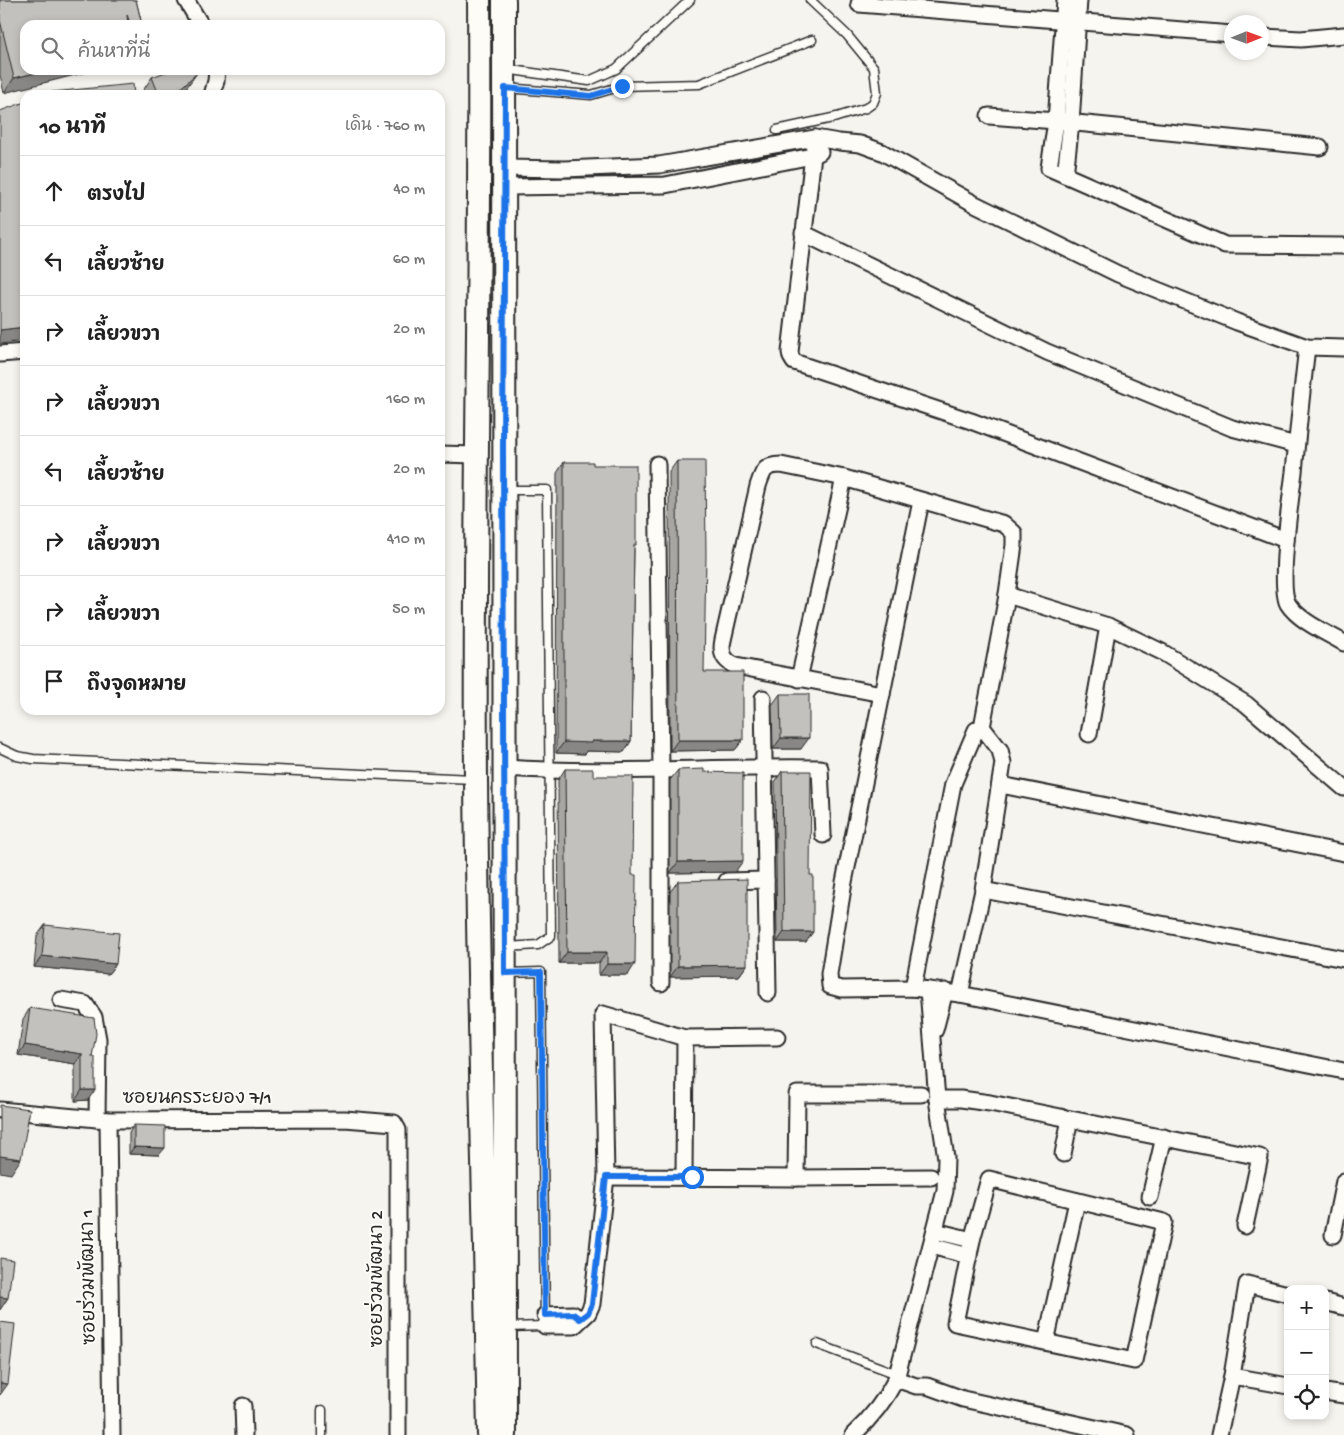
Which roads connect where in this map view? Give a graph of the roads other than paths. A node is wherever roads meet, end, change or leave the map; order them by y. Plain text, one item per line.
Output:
1 (186, 0) edge
2 (480, 0) edge
3 (504, 0) edge
4 (690, 0) edge
5 (810, 0) edge
6 (1065, 0) edge
7 (1080, 0) edge
8 (859, 4) dead end
9 (198, 20) edge
10 (1071, 21) junction
11 (1224, 33) edge
12 (1344, 36) edge
13 (1269, 37) edge
14 (812, 40) dead end
15 (616, 69) junction
16 (217, 75) edge
17 (505, 78) junction
18 (622, 86) junction
19 (213, 90) edge
20 (989, 116) dead end
21 (1063, 122) junction
22 (777, 130) dead end
23 (815, 138) junction
24 (839, 142) junction
25 (1320, 147) dead end
26 (812, 156) junction
27 (1065, 175) junction
28 (505, 178) junction
29 (804, 233) junction
30 (1344, 246) edge
31 (1307, 347) junction
32 (1344, 348) edge
33 (20, 352) edge
34 (0, 354) edge
35 (1296, 444) junction
36 (445, 454) edge
37 (476, 455) junction
38 (657, 464) dead end
39 (844, 478) junction
40 (504, 490) junction
41 (921, 500) junction
42 (1286, 540) junction
43 (1007, 595) junction
44 (505, 603) junction
45 (476, 604) junction
46 (1108, 626) junction
47 (1344, 643) edge
48 (799, 679) junction
49 (882, 694) junction
50 (763, 698) dead end
51 (982, 727) junction
52 (1089, 734) dead end
53 (0, 748) edge
54 (763, 767) junction
55 (505, 768) junction
56 (661, 770) junction
57 (550, 771) junction
58 (476, 779) junction
59 (1001, 785) junction
60 (1344, 788) edge
61 (823, 835) dead end
62 (1344, 853) edge
63 (766, 880) junction
64 (709, 881) edge
65 (661, 882) junction
66 (680, 882) edge
67 (983, 890) junction
68 (504, 948) junction
69 (1344, 959) edge
70 (505, 973) junction
71 (661, 983) dead end
72 (920, 989) junction
73 (945, 991) junction
74 (768, 993) dead end
75 (960, 994) junction
76 (61, 1000) dead end
77 (777, 1037) dead end
78 (685, 1038) junction
79 (932, 1041) junction
80 (1344, 1072) edge
81 (921, 1094) dead end
82 (937, 1099) junction
83 (0, 1110) edge
84 (1070, 1118) junction
85 (103, 1119) junction
86 (394, 1123) joint
87 (1164, 1137) junction
88 (1063, 1154) dead end
89 (606, 1177) junction
90 (684, 1177) junction
91 (932, 1177) dead end
92 (796, 1178) junction
93 (1344, 1181) edge
94 (1150, 1198) dead end
95 (1077, 1201) junction
96 (1244, 1226) dead end
97 (1333, 1235) dead end
98 (933, 1238) junction
99 (972, 1240) junction
100 (969, 1256) junction
101 (1284, 1293) edge
102 (1329, 1303) edge
103 (1344, 1307) edge
104 (545, 1320) junction
105 (504, 1328) junction
106 (1046, 1342) junction
107 (817, 1344) dead end
108 (897, 1375) junction
109 (1232, 1376) junction
110 (1284, 1385) edge
111 (1329, 1393) edge
112 (1344, 1395) edge
113 (243, 1406) dead end
114 (322, 1410) dead end
115 (112, 1435) edge
116 (244, 1435) edge
117 (322, 1435) edge
118 (398, 1435) edge
119 (489, 1435) edge
120 (504, 1435) edge
121 (853, 1435) edge
122 (1123, 1435) edge
123 (1219, 1435) edge

1 - 9 street
2 - 37 street
3 - 17 street
4 - 15 lane
5 - 22 lane
6 - 10 street
7 - 10 street
8 - 10 street
10 - 11 street
10 - 21 street
12 - 13 street
14 - 18 lane
15 - 17 lane
15 - 18 lane
16 - 19 street
17 - 18 lane
17 - 28 street
20 - 21 street
21 - 25 street
21 - 27 street
21 - 27 street
23 - 24 street
23 - 26 street
23 - 28 street
24 - 26 street
24 - 31 street
26 - 28 street
26 - 29 street
27 - 30 street
28 - 40 street
29 - 35 street
29 - 42 street
31 - 32 street
31 - 35 street
33 - 34 street
35 - 42 street
36 - 37 street
37 - 45 street
38 - 56 street
39 - 41 street
39 - 48 street
39 - 48 street
40 - 44 street
40 - 57 lane
41 - 43 street
41 - 49 street
42 - 47 street
43 - 46 street
43 - 51 street
44 - 45 street
44 - 55 street
45 - 58 street
46 - 52 street
46 - 60 street
48 - 49 street
49 - 72 street
50 - 54 street
51 - 59 street
51 - 72 street
53 - 58 lane
54 - 56 street
54 - 61 street
54 - 63 street
55 - 57 street
55 - 68 street
56 - 57 street
56 - 65 street
57 - 68 lane
58 - 119 street
59 - 62 street
59 - 67 street
63 - 64 street
63 - 74 street
65 - 66 street
65 - 71 street
67 - 69 street
67 - 75 street
68 - 70 street
70 - 104 lane
70 - 105 street
72 - 73 street
72 - 79 street
73 - 75 street
73 - 79 street
75 - 80 street
76 - 85 street, ซอยร่วมพัฒนา 1
77 - 78 street
78 - 89 street
78 - 90 street
79 - 82 street
81 - 92 street
82 - 84 street
82 - 98 street
83 - 85 street, ซอยนครระยอง 7/1
84 - 87 street
84 - 88 street
85 - 86 street, ซอยนครระยอง 7/1
85 - 115 street, ซอยร่วมพัฒนา 1
86 - 118 street, ซอยร่วมพัฒนา 2
87 - 94 street
87 - 96 street
89 - 90 street
89 - 104 street
90 - 92 street
91 - 92 street
93 - 97 street
95 - 99 street
95 - 106 street
95 - 106 street
98 - 99 street
98 - 100 street
98 - 108 street
99 - 100 street
100 - 106 street
101 - 109 street
102 - 103 street
104 - 105 lane
105 - 120 street
107 - 108 lane
108 - 121 street
108 - 122 street
109 - 110 street
109 - 123 street
111 - 112 street
113 - 116 street
114 - 117 lane

